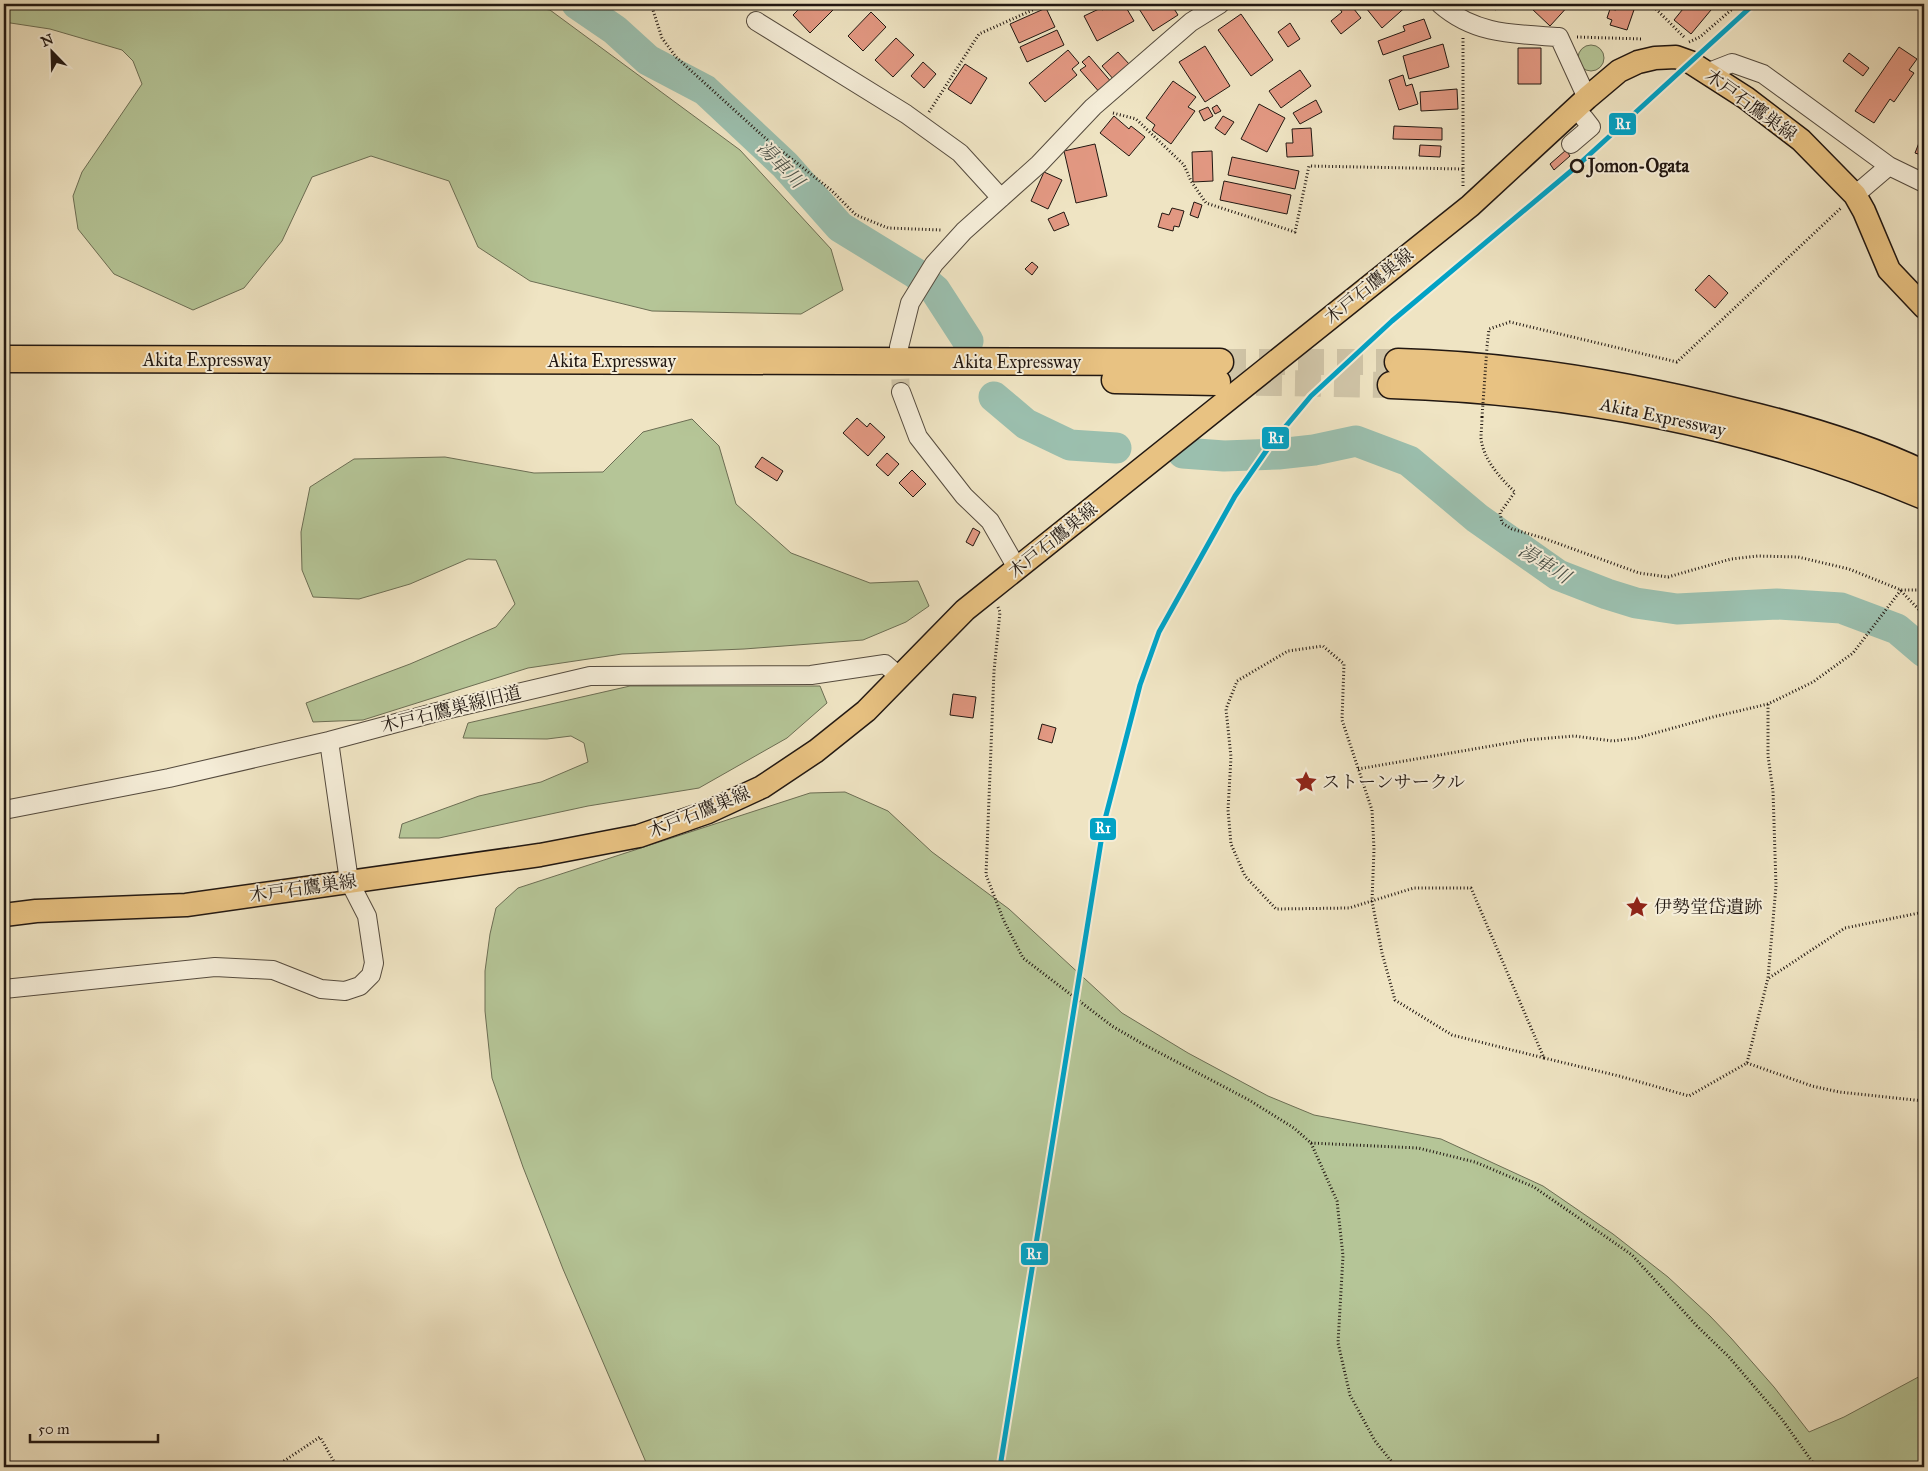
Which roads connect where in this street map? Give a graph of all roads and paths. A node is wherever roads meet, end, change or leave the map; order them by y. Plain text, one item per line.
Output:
1 (651, 4) edge
2 (1046, 4) edge
3 (1220, 4) edge
4 (1440, 4) edge
5 (1651, 4) edge
6 (1738, 4) edge
7 (1463, 20) junction
8 (756, 21) dead end
9 (1559, 37) junction
10 (1650, 40) dead end
11 (1679, 42) dead end
12 (1689, 42) junction
13 (1709, 72) junction
14 (1093, 107) junction
15 (1585, 108) junction
16 (921, 125) junction
17 (1571, 144) dead end
18 (1889, 166) junction
19 (1463, 169) junction
20 (1924, 183) edge
21 (1855, 195) junction
22 (1000, 198) junction
23 (1470, 206) junction
24 (964, 231) junction
25 (1924, 307) edge
26 (899, 347) tunnel mouth
27 (4, 360) edge
28 (4, 377) edge
29 (901, 392) tunnel mouth
30 (1924, 474) edge
31 (1924, 496) edge
32 (1018, 568) junction
33 (993, 587) junction
34 (1901, 590) junction
35 (1924, 590) edge
36 (1924, 615) edge
37 (900, 676) junction
38 (1768, 704) junction
39 (329, 741) junction
40 (1358, 769) junction
41 (4, 810) edge
42 (349, 881) junction
43 (1372, 901) junction
44 (1924, 912) edge
45 (4, 915) edge
46 (1768, 978) junction
47 (4, 989) edge
48 (1544, 1058) junction
49 (1747, 1063) junction
50 (1924, 1100) edge
51 (1311, 1143) junction
52 (275, 1467) edge
53 (337, 1467) edge
54 (1396, 1467) edge
55 (1816, 1467) edge

1 - 24 path
2 - 16 path
3 - 14 street
4 - 7 street
5 - 12 path
6 - 12 path
7 - 9 street
7 - 19 path
8 - 16 street
9 - 10 path
9 - 15 street
11 - 12 path
13 - 15 main road, 木戸石鷹巣線
13 - 18 street
13 - 21 main road, 木戸石鷹巣線
14 - 19 path
14 - 22 street
15 - 17 street
15 - 23 main road, 木戸石鷹巣線
16 - 22 street
18 - 20 street
18 - 21 street
19 - 23 path
21 - 25 main road, 木戸石鷹巣線
21 - 34 path, bridge
22 - 24 street
23 - 32 main road, 木戸石鷹巣線
24 - 26 street
27 - 28 highway, Akita Expressway
29 - 32 street
30 - 31 highway, Akita Expressway
32 - 33 main road, 木戸石鷹巣線
33 - 37 main road, 木戸石鷹巣線
33 - 51 path
34 - 35 path
34 - 36 path
34 - 38 path
37 - 39 street, 木戸石鷹巣線旧道
37 - 42 main road, 木戸石鷹巣線
38 - 40 path
38 - 46 path
39 - 41 street, 木戸石鷹巣線旧道
39 - 42 street
40 - 43 path
40 - 43 path
42 - 45 main road, 木戸石鷹巣線
42 - 47 street
43 - 48 path
43 - 48 path
44 - 46 path
46 - 49 path
48 - 49 path
49 - 50 path
51 - 54 path
51 - 55 path
52 - 53 path

